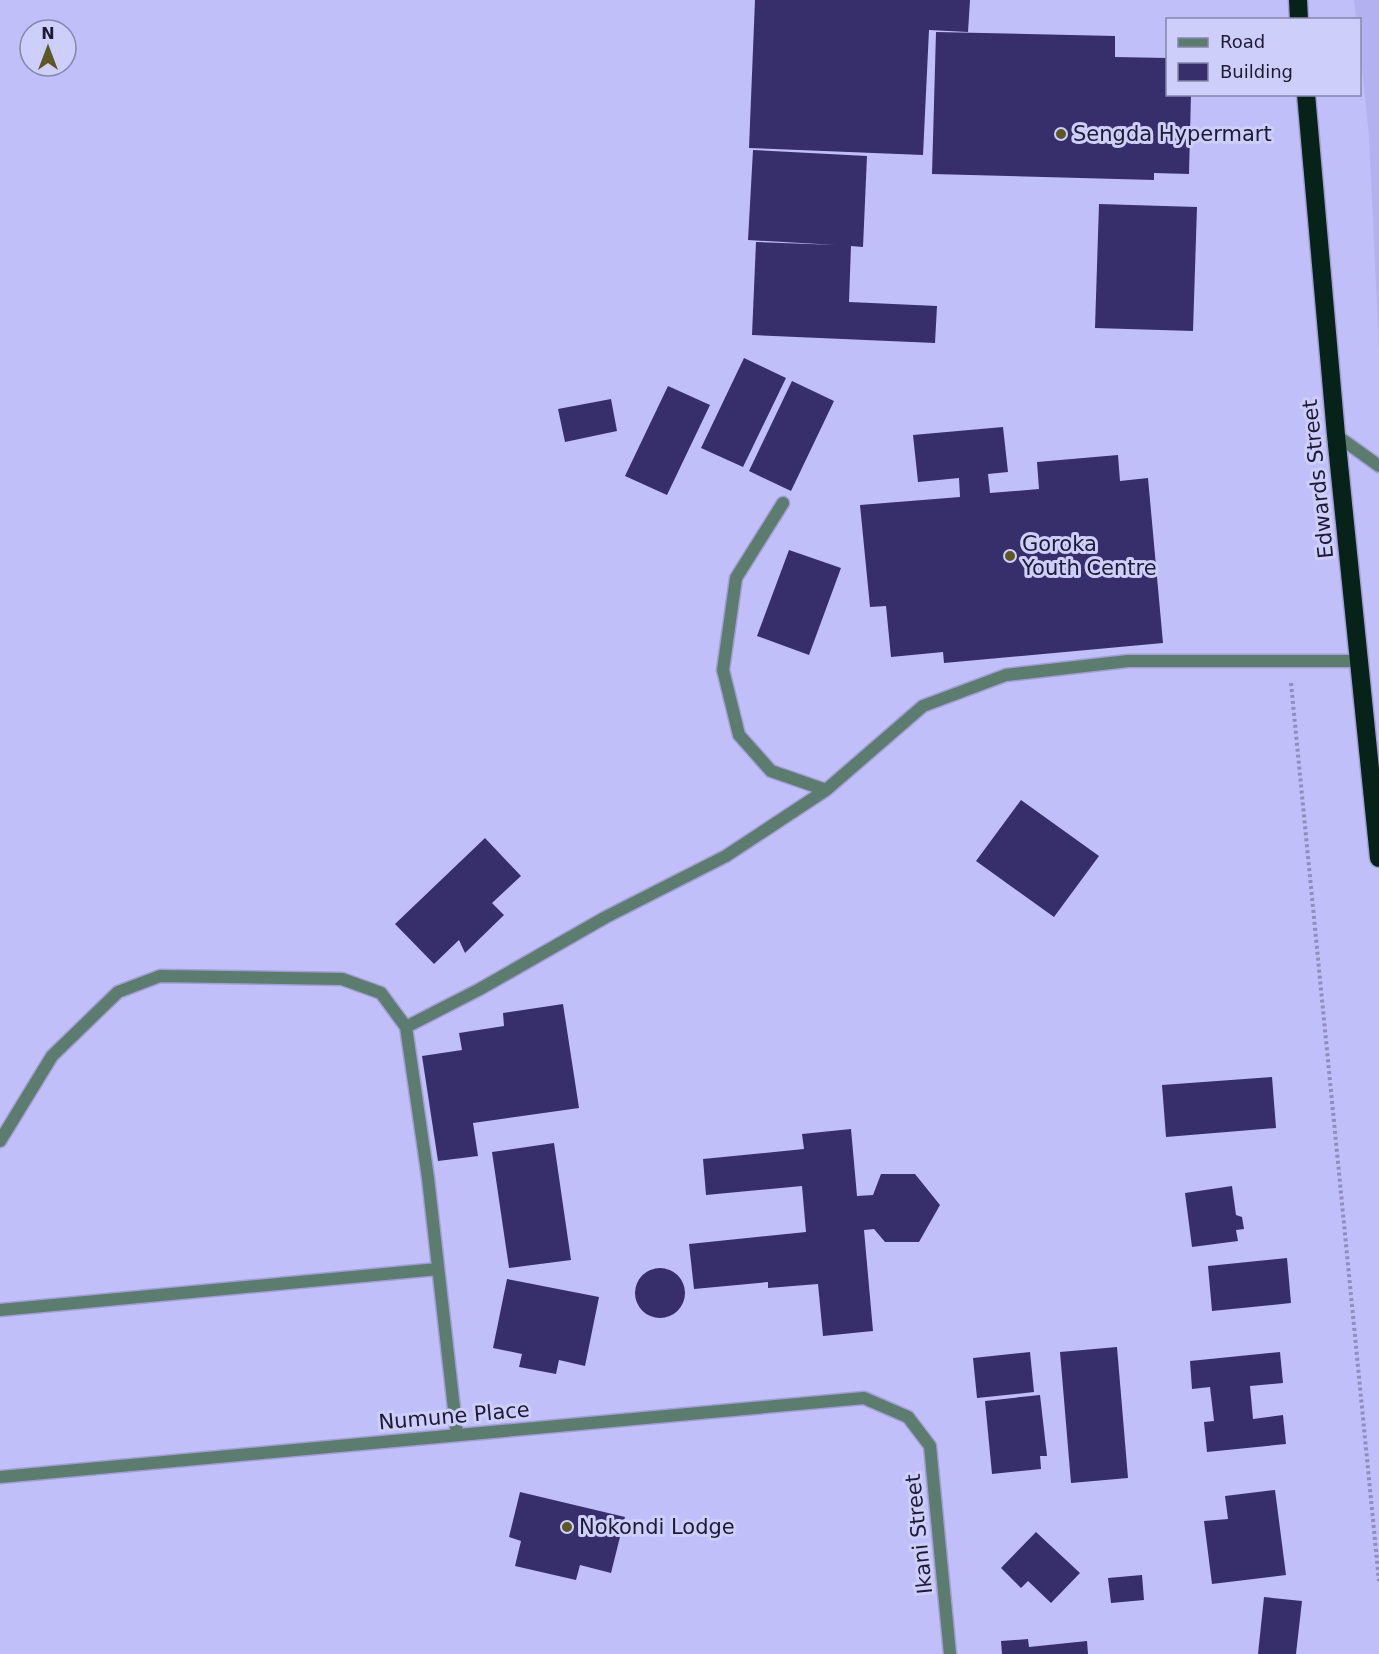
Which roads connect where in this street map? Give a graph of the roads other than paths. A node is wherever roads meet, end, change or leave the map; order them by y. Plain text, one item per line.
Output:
1 (1298, 0) edge
2 (1299, 18) edge
3 (1306, 96) edge
4 (1336, 435) junction
5 (1379, 466) edge
6 (783, 503) dead end
7 (1359, 661) junction
8 (825, 790) junction
9 (1379, 858) edge
10 (406, 1027) junction
11 (0, 1141) edge
12 (438, 1269) junction
13 (0, 1310) edge
14 (908, 1417) joint
15 (456, 1436) junction
16 (0, 1477) edge
17 (950, 1654) edge

1 - 2 highway
3 - 4 highway, Edwards Street
4 - 5 street
4 - 7 highway, Edwards Street
6 - 8 street
7 - 8 street
7 - 9 highway, Edwards Street
8 - 10 street
10 - 11 street
10 - 12 street
12 - 13 street
12 - 15 street
14 - 15 street, Numune Place
14 - 17 street, Ikani Street
15 - 16 street, Numune Place

